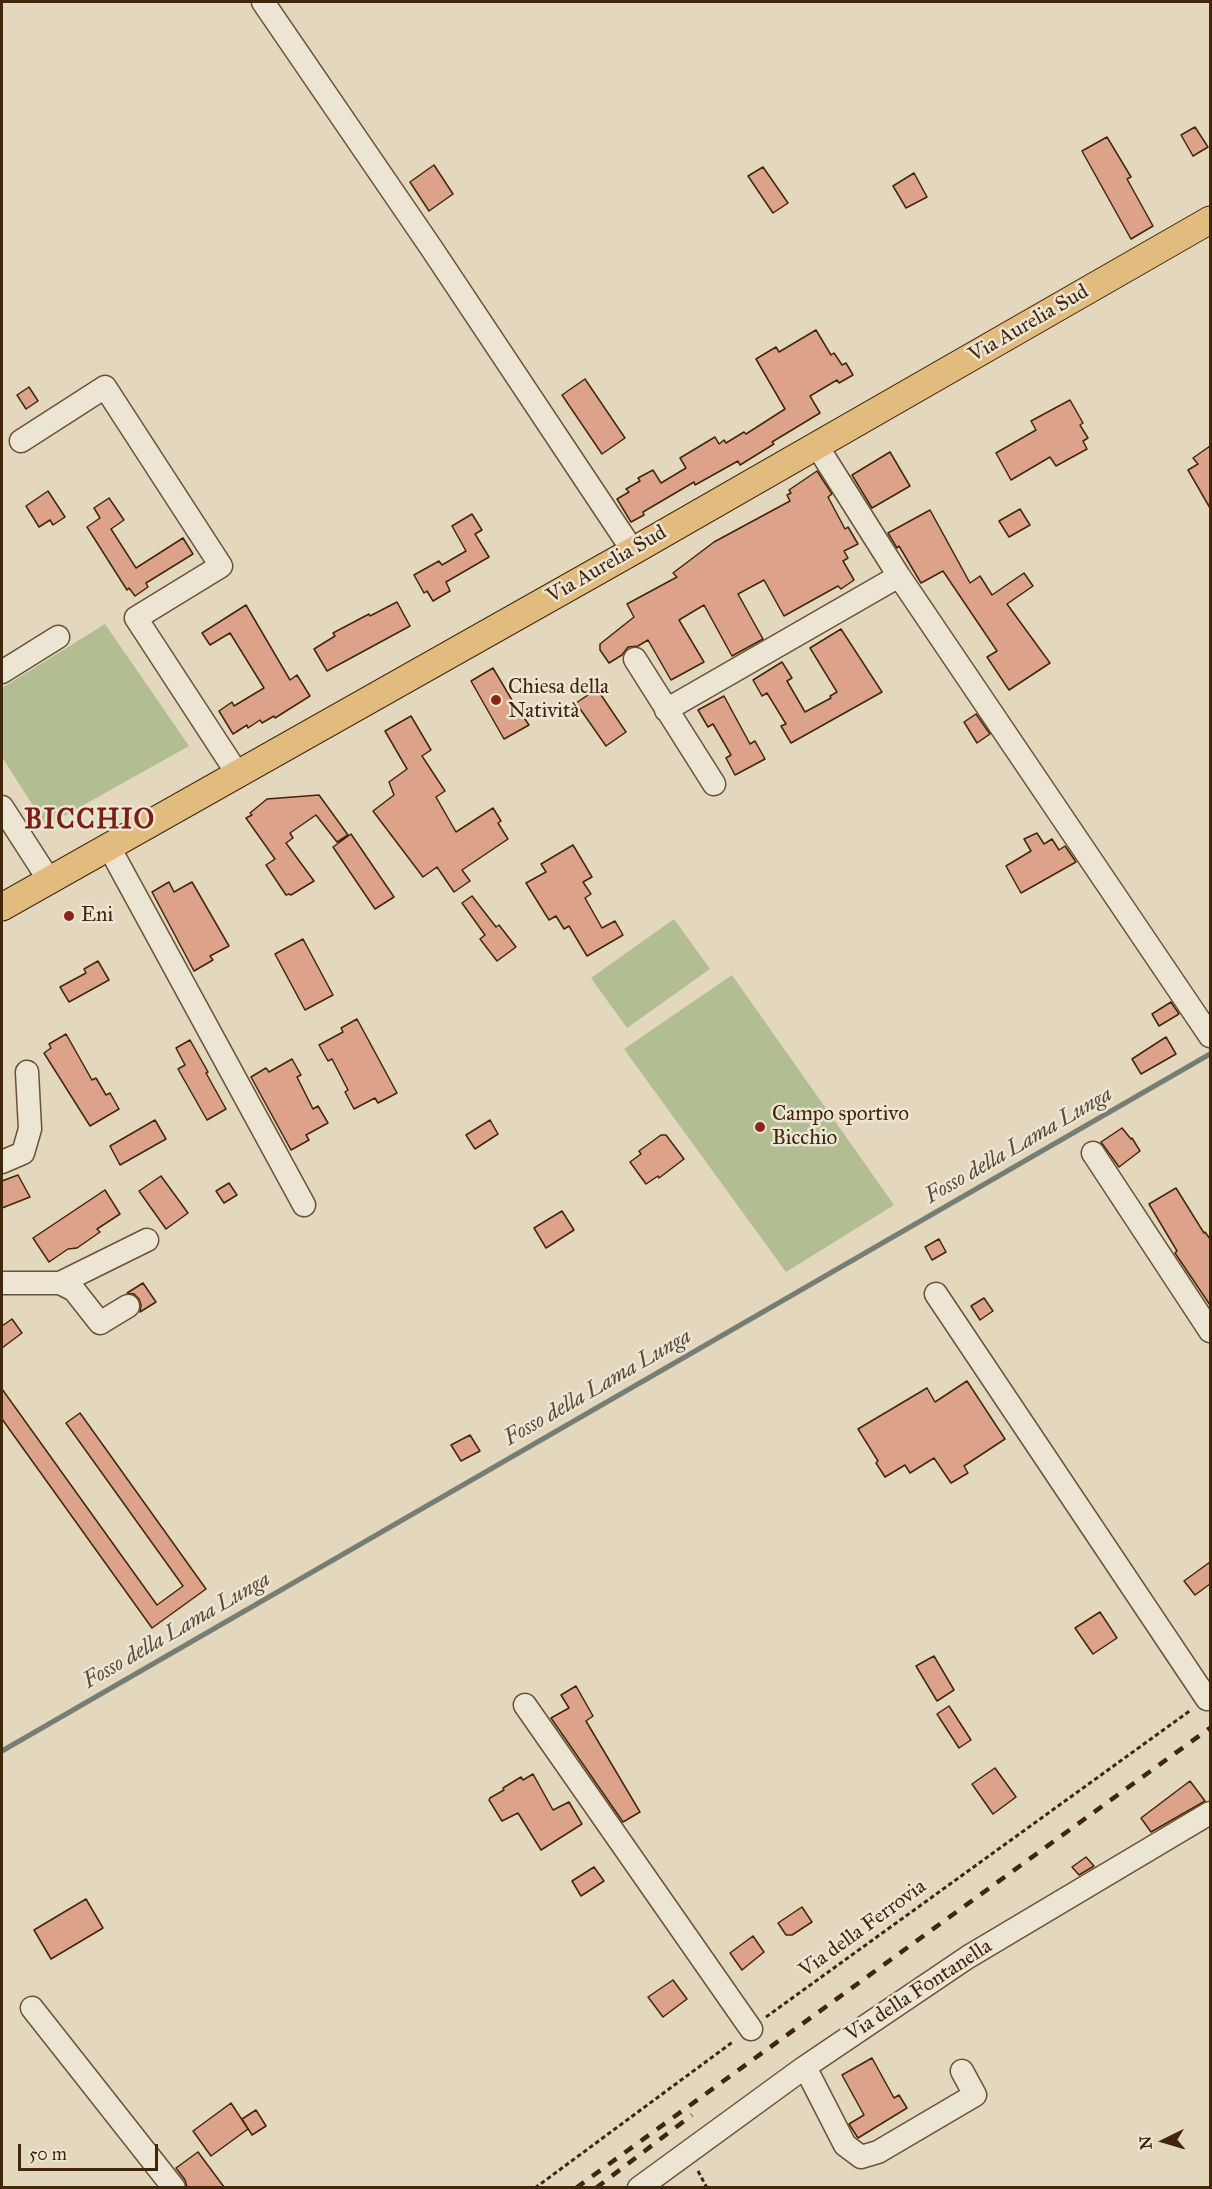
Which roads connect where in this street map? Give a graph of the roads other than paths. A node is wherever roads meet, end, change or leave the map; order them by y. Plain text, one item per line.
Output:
1 (263, 2) edge
2 (1210, 220) edge
3 (21, 441) dead end
4 (816, 446) junction
5 (633, 551) junction
6 (899, 576) junction
7 (58, 637) dead end
8 (635, 659) dead end
9 (2, 672) edge
10 (666, 710) junction
11 (237, 773) junction
12 (714, 784) dead end
13 (2, 807) edge
14 (109, 847) junction
15 (49, 880) junction
16 (2, 907) edge
17 (1210, 1036) edge
18 (27, 1071) dead end
19 (1093, 1153) dead end
20 (2, 1162) edge
21 (304, 1205) dead end
22 (147, 1240) dead end
23 (2, 1282) edge
24 (60, 1283) junction
25 (936, 1294) dead end
26 (128, 1306) dead end
27 (1210, 1331) edge
28 (1207, 1699) road end
29 (525, 1705) dead end
30 (1210, 1813) edge
31 (32, 2008) dead end
32 (751, 2028) road end
33 (805, 2067) junction
34 (962, 2071) dead end
35 (174, 2187) edge
36 (639, 2187) edge

1 - 5 street
2 - 4 main road, Via Aurelia Sud
3 - 11 street
4 - 5 main road, Via Aurelia Sud
4 - 6 street
5 - 11 main road, Via Aurelia Sud
6 - 10 street
6 - 17 street
7 - 9 street
8 - 10 street
10 - 12 street
11 - 14 main road, Via Aurelia Sud
13 - 15 street
14 - 15 main road, Via Aurelia Sud
14 - 21 street
15 - 16 main road, Via Aurelia Sud
18 - 20 street
19 - 27 street
22 - 24 street
23 - 24 street
24 - 26 street
25 - 28 street
29 - 32 street
30 - 33 street, Via della Fontanella
31 - 35 street
33 - 34 street
33 - 36 street, Via della Fontanella

